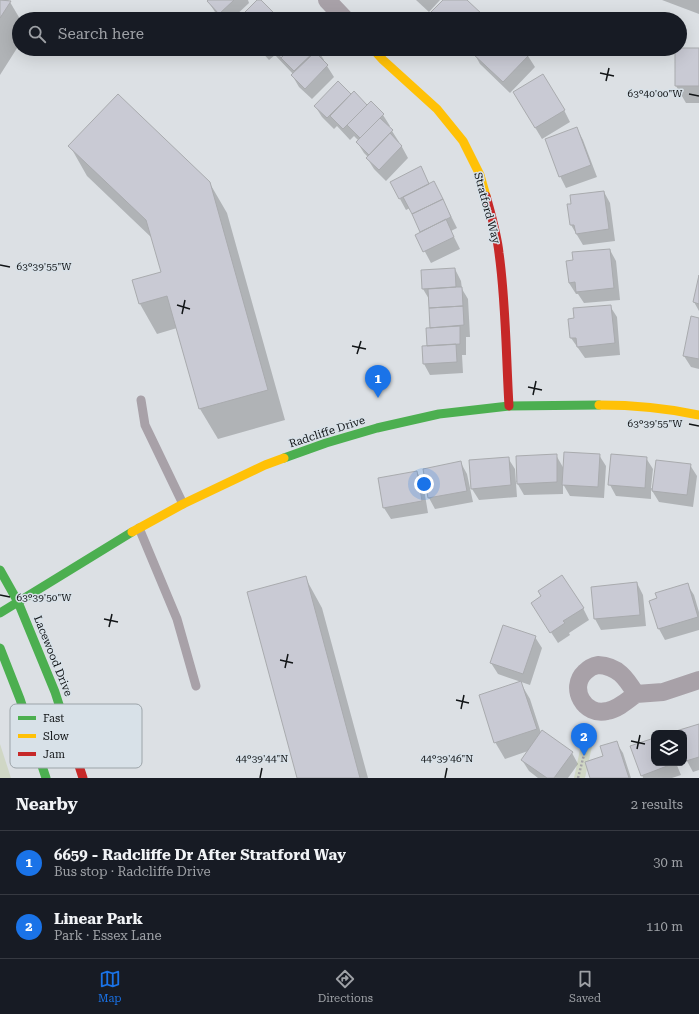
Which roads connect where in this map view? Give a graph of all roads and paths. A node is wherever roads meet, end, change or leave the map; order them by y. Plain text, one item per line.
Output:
1 (326, 0) edge
2 (338, 12) edge
3 (380, 56) edge
4 (141, 400) dead end
5 (509, 406) junction
6 (699, 415) edge
7 (183, 504) junction
8 (140, 528) junction
9 (0, 570) edge
10 (18, 602) junction
11 (0, 613) edge
12 (0, 648) edge
13 (699, 680) edge
14 (196, 686) dead end
15 (636, 694) junction
16 (22, 704) edge
17 (59, 704) edge
18 (608, 711) junction
19 (43, 768) edge
20 (79, 768) edge
21 (46, 778) edge
22 (82, 778) edge
23 (578, 778) edge

1 - 2 street
3 - 5 street, Stratford Way
4 - 7 lane
5 - 6 street, Radcliffe Drive
5 - 7 street, Radcliffe Drive
7 - 8 street, Radcliffe Drive
8 - 10 street, Radcliffe Drive
8 - 14 lane
9 - 10 street, Lacewood Drive
10 - 11 street, Radcliffe Drive
10 - 17 street, Lacewood Drive
12 - 16 street
13 - 15 street
15 - 18 street
15 - 18 street
18 - 23 path
19 - 21 street
20 - 22 street, Lacewood Drive

